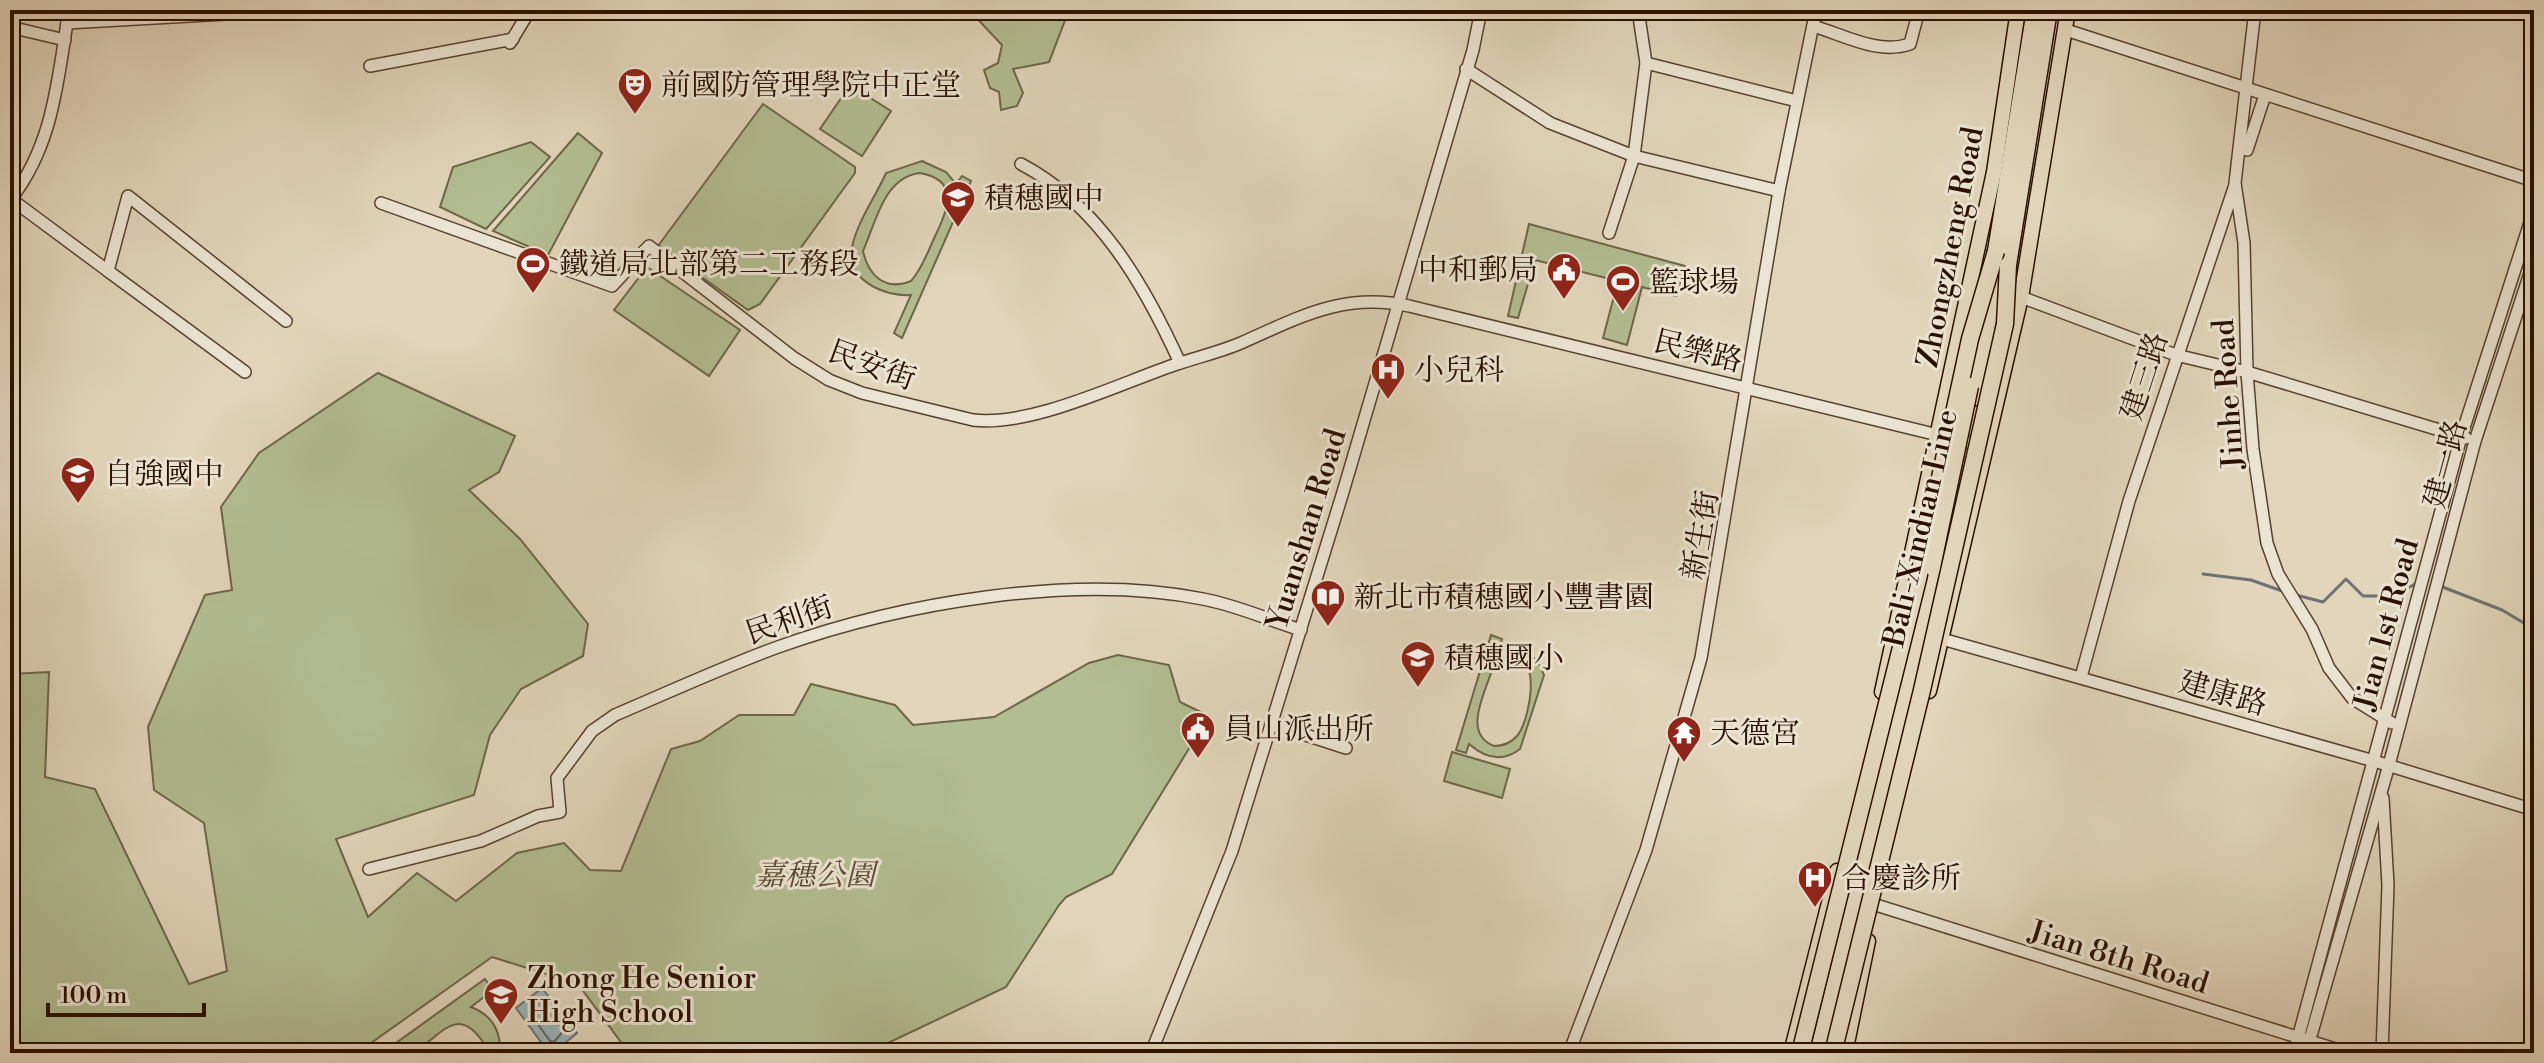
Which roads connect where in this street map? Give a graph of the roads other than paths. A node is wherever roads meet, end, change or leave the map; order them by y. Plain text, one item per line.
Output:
1 (295, 10) edge
2 (530, 10) edge
3 (1481, 10) edge
4 (1638, 10) edge
5 (1816, 10) edge
6 (1919, 10) edge
7 (2018, 10) edge
8 (2035, 10) edge
9 (2042, 10) edge
10 (2049, 10) edge
11 (2068, 10) edge
12 (2255, 10) edge
13 (68, 16) edge
14 (1813, 26) junction
15 (10, 27) edge
16 (2066, 30) junction
17 (65, 40) junction
18 (1646, 63) junction
19 (370, 66) dead end
20 (1466, 69) junction
21 (2247, 88) junction
22 (2265, 95) junction
23 (1797, 101) junction
24 (1634, 156) junction
25 (1021, 164) dead end
26 (2534, 181) edge
27 (2235, 183) junction
28 (1779, 191) junction
29 (10, 199) edge
30 (381, 203) dead end
31 (2534, 210) edge
32 (1609, 233) dead end
33 (1996, 251) junction
34 (2534, 261) edge
35 (2008, 265) junction
36 (108, 271) junction
37 (2021, 297) junction
38 (1398, 304) junction
39 (286, 321) dead end
40 (2176, 355) junction
41 (1180, 363) junction
42 (245, 372) dead end
43 (2247, 372) junction
44 (1747, 387) junction
45 (1939, 434) junction
46 (2461, 437) junction
47 (1964, 441) junction
48 (2475, 441) junction
49 (1987, 447) junction
50 (1897, 627) junction
51 (1301, 630) junction
52 (1921, 634) junction
53 (1943, 640) junction
54 (2081, 677) junction
55 (2386, 719) junction
56 (1272, 724) junction
57 (2399, 728) junction
58 (1346, 748) dead end
59 (2374, 761) junction
60 (2389, 765) junction
61 (2382, 790) junction
62 (2534, 810) edge
63 (369, 869) dead end
64 (1876, 905) junction
65 (2305, 1044) edge
66 (1151, 1053) edge
67 (1569, 1053) edge
68 (1791, 1053) edge
69 (1800, 1053) edge
70 (1809, 1053) edge
71 (1820, 1053) edge
72 (1833, 1053) edge
73 (1845, 1053) edge
74 (2294, 1053) edge
75 (2348, 1053) edge
76 (2382, 1053) edge

1 - 13 street
2 - 19 street
3 - 20 street, Yuanshan Road
4 - 18 street
5 - 14 street, 新生街
6 - 14 street
7 - 45 main road, Zhongzheng Road
8 - 33 highway, Bali-Xindian Line
9 - 47 main road
10 - 35 highway, Bali-Xindian Line
11 - 16 main road
12 - 21 street, Jinhe Road
13 - 17 street
14 - 23 street, 新生街
15 - 17 street
16 - 21 street
16 - 37 main road
17 - 29 street
18 - 23 street
18 - 24 street
20 - 24 street
20 - 38 street, Yuanshan Road
21 - 22 street
21 - 27 street, Jinhe Road
22 - 26 street
22 - 27 street, 建三路
23 - 28 street, 新生街
24 - 28 street
24 - 32 street
25 - 41 street
27 - 40 street, 建三路
27 - 43 street, Jinhe Road
28 - 44 street, 新生街
29 - 36 street
30 - 41 street, 民安街
31 - 46 street, Jian 1st Road
33 - 69 highway, bridge
33 - 70 highway, Bali-Xindian Line, bridge
34 - 48 street, 建一路
35 - 71 highway, Bali-Xindian Line, bridge
35 - 72 highway, bridge
36 - 39 street
36 - 42 street
37 - 40 street
37 - 49 main road
38 - 41 street, 民安街
38 - 44 street, 民樂路
38 - 51 street, Yuanshan Road
40 - 43 street
40 - 54 street, 建三路
43 - 46 street
43 - 55 street, Jinhe Road
44 - 45 street, 民樂路
44 - 67 street, 新生街
45 - 47 street, 民樂路
45 - 50 main road, Zhongzheng Road
46 - 48 street
46 - 55 street, Jian 1st Road
47 - 49 street, 民樂路
47 - 52 main road
48 - 57 street, 建一路
49 - 53 main road
50 - 52 street, 建康路
50 - 68 main road, Zhongzheng Road
51 - 56 street, Yuanshan Road
51 - 63 street, 民利街
52 - 53 street, 建康路
52 - 71 highway
53 - 54 street, 建康路
53 - 64 main road
54 - 59 street, 建康路
55 - 57 street, Jinhe Road
55 - 59 street, Jian 1st Road
56 - 58 street
56 - 66 street, Yuanshan Road
57 - 60 street, Jian 1st Road
59 - 60 street, 建康路
59 - 65 street, Jian 1st Road
60 - 61 street, Jian 1st Road
60 - 62 street, 建康路
61 - 65 street
61 - 76 street
64 - 65 street, Jian 8th Road
64 - 73 main road
65 - 74 street, Jian 1st Road
65 - 75 street, Jian 8th Road

